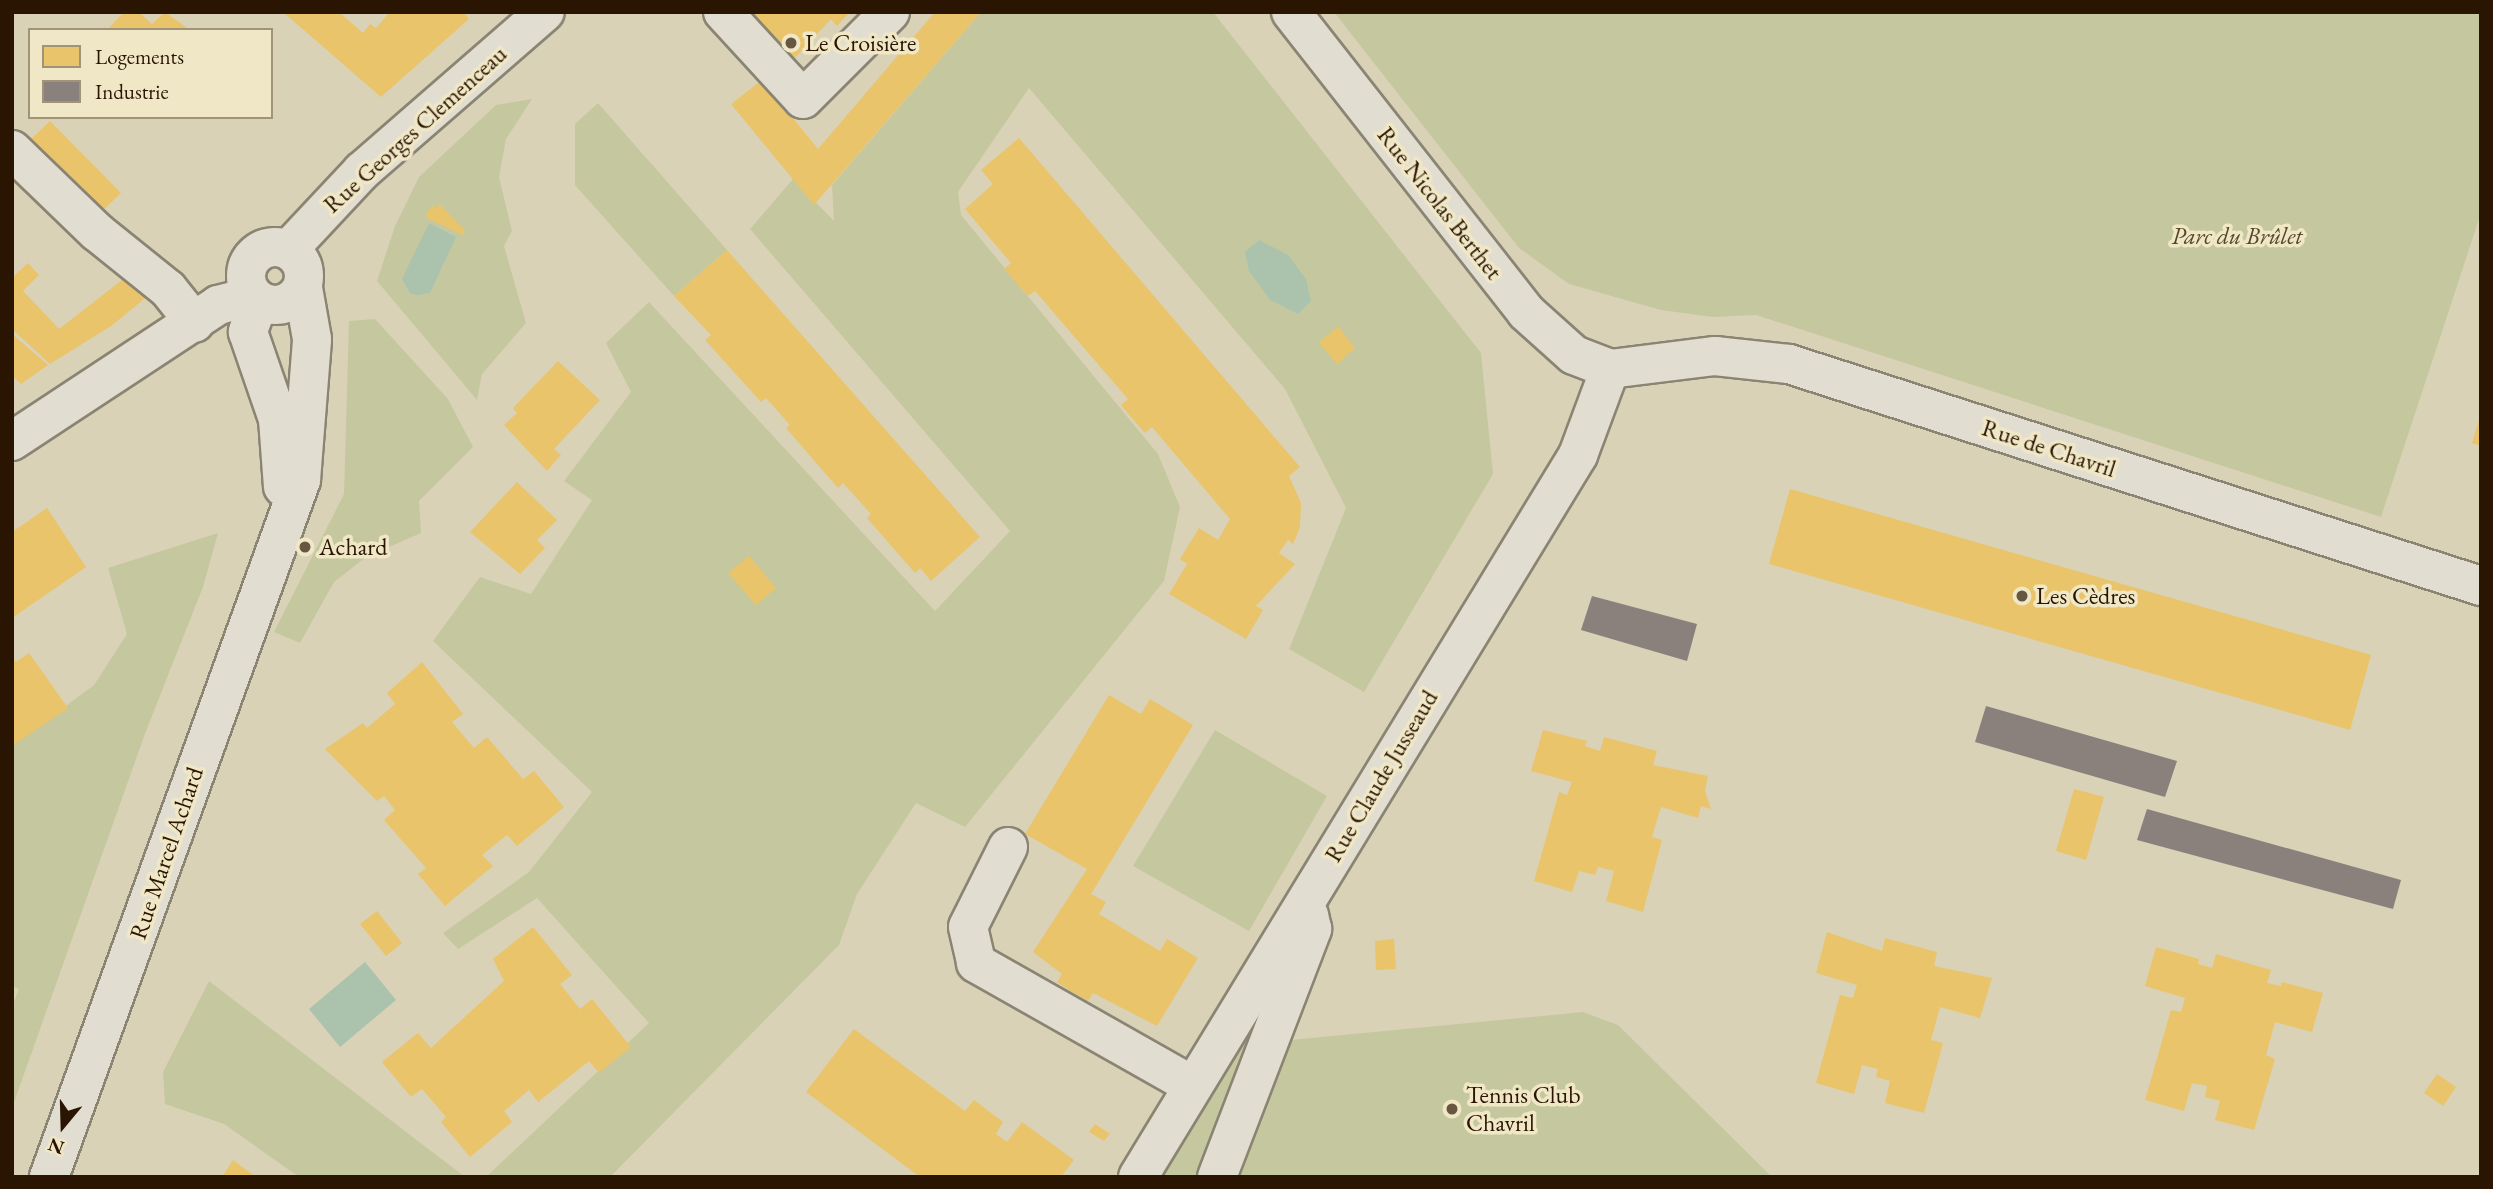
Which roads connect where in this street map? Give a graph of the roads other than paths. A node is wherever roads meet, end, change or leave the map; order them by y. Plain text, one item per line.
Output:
1 (545, 12) edge
2 (723, 12) edge
3 (890, 12) edge
4 (1291, 12) edge
5 (12, 150) edge
6 (289, 249) junction
7 (303, 288) junction
8 (256, 298) junction
9 (195, 323) junction
10 (1610, 369) junction
11 (12, 441) edge
12 (281, 528) junction
13 (2481, 586) edge
14 (1008, 846) dead end
15 (1306, 899) junction
16 (1193, 1086) junction
17 (49, 1177) edge
18 (1138, 1177) edge
19 (1217, 1177) edge

1 - 6 street, Rue Georges Clemenceau
2 - 3 street
4 - 10 street, Rue Nicolas Berthet
5 - 9 street
6 - 7 street
6 - 8 street
7 - 8 street
7 - 12 street, Rue Marcel Achard
8 - 9 street
8 - 12 street, Rue Marcel Achard
9 - 11 street
10 - 13 street, Rue de Chavril
10 - 15 street, Rue Claude Jusseaud
12 - 17 street, Rue Marcel Achard
14 - 16 street
15 - 16 street, Rue Claude Jusseaud
15 - 19 street
16 - 18 street, Rue Claude Jusseaud

